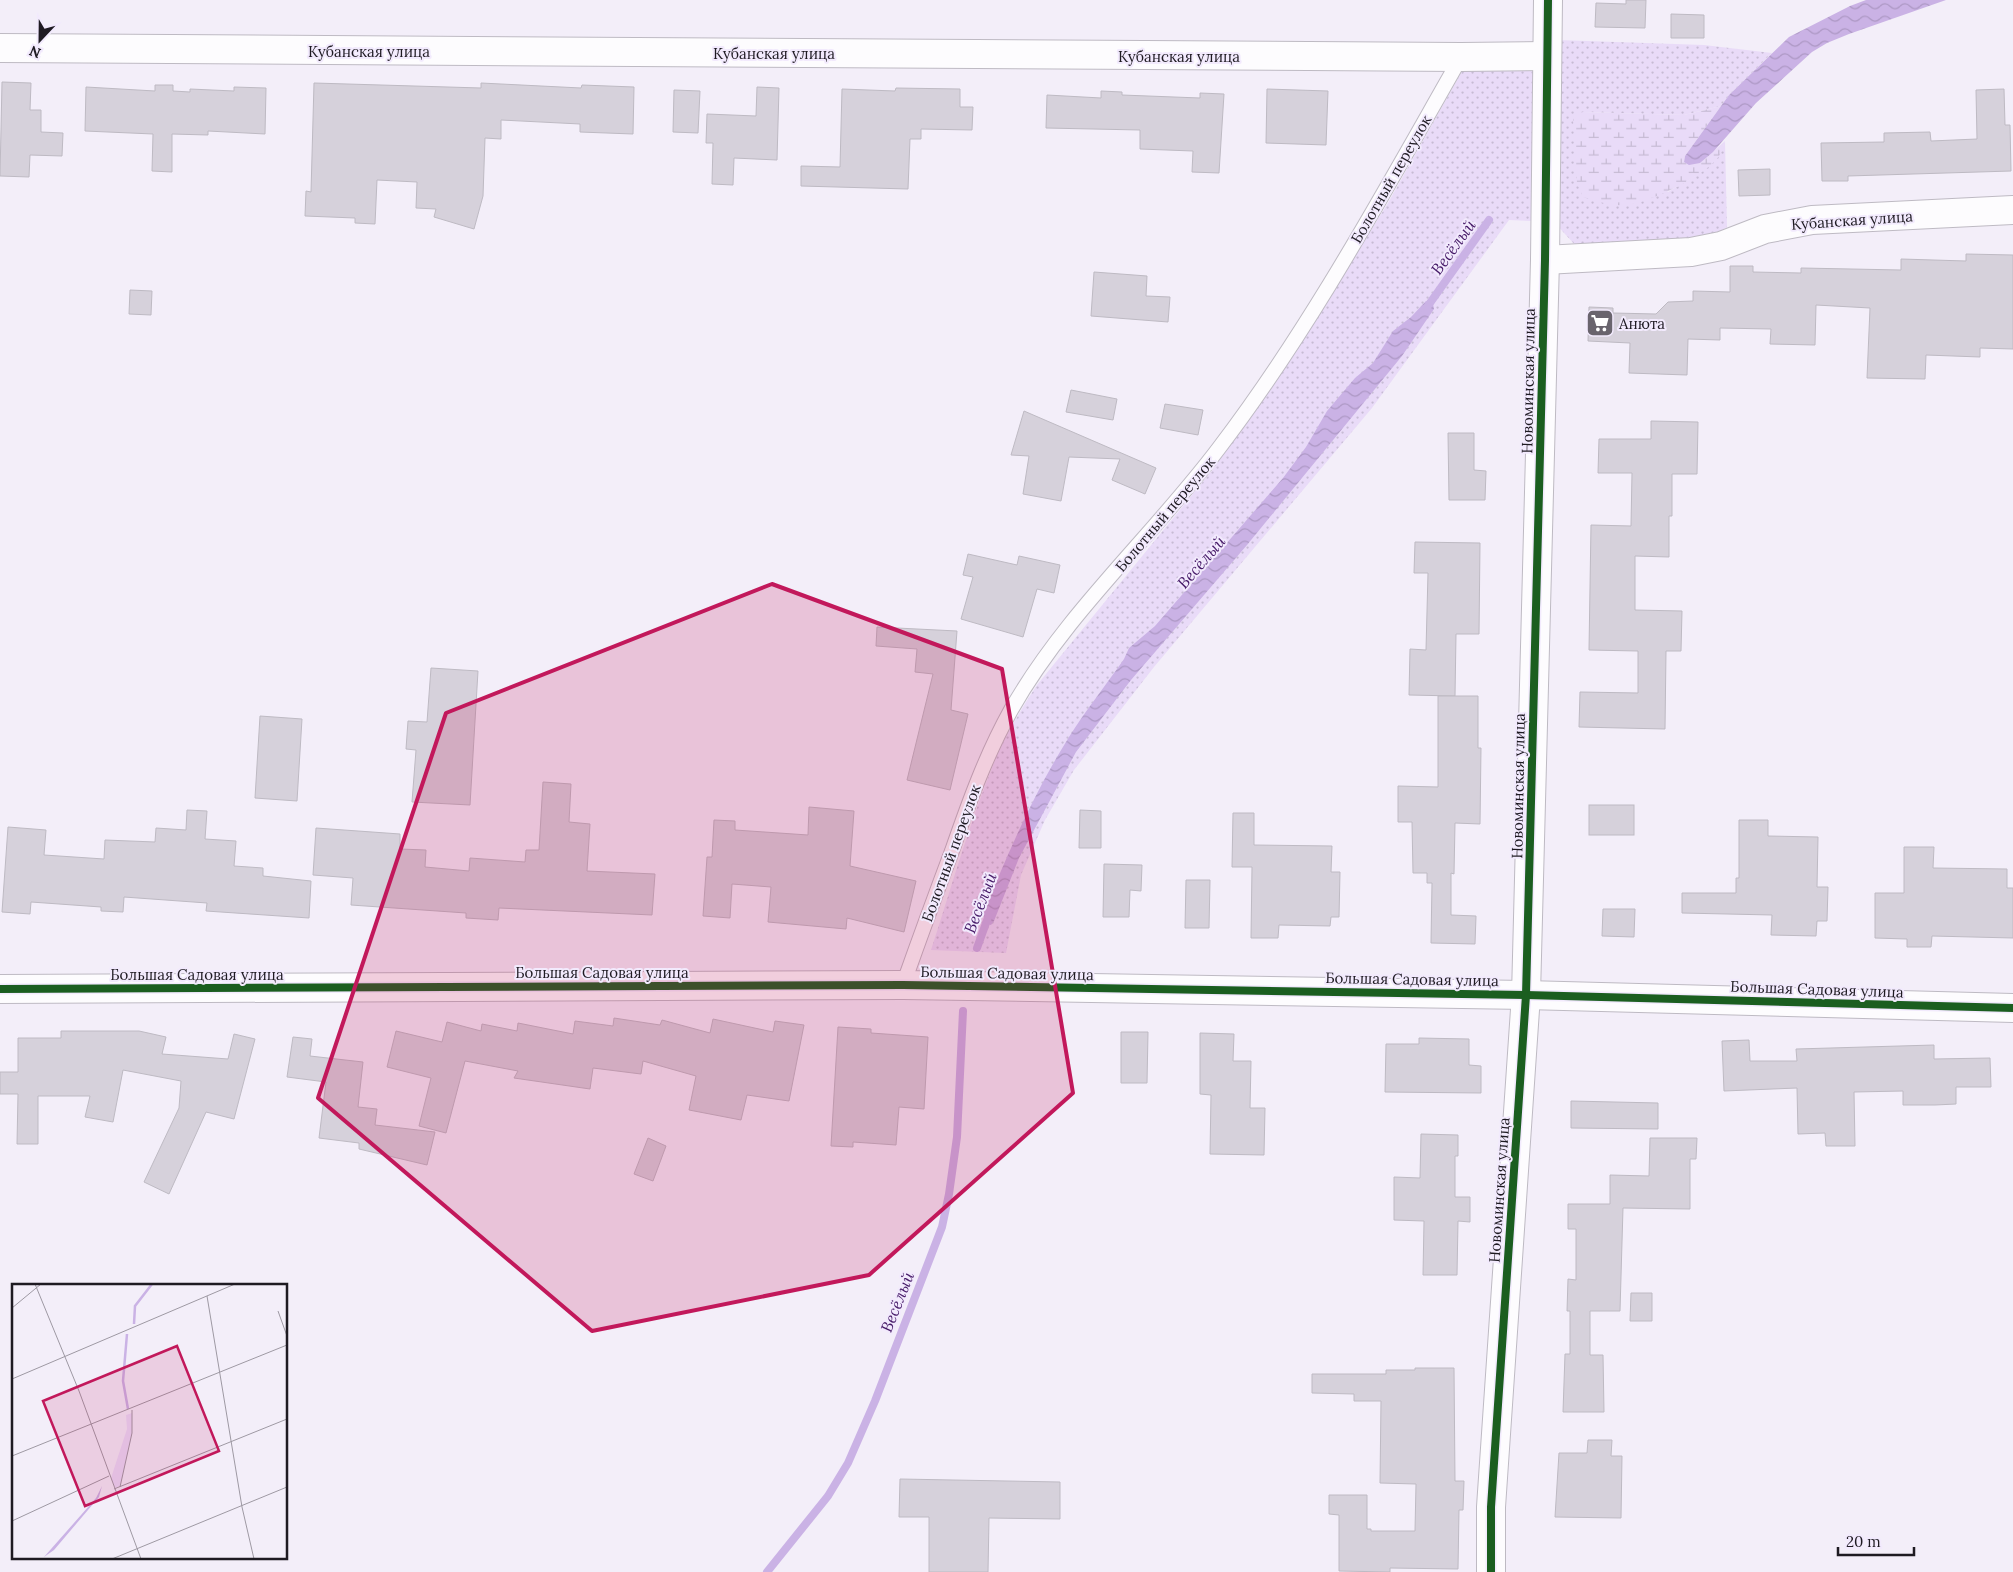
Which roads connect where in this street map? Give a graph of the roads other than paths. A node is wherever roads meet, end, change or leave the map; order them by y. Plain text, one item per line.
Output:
1 (1548, 0) edge
2 (0, 48) edge
3 (1547, 56) junction
4 (1461, 57) junction
5 (2013, 210) edge
6 (1545, 260) junction
7 (903, 985) junction
8 (0, 989) edge
9 (1526, 995) junction
10 (2013, 1008) edge
11 (1491, 1572) edge

1 - 3 street, Новоминская улица
2 - 4 street, Кубанская улица
3 - 4 street, Кубанская улица
3 - 6 street, Новоминская улица
4 - 7 lane, Болотный переулок
5 - 6 street, Кубанская улица
6 - 9 street, Новоминская улица
7 - 8 street, Большая Садовая улица
7 - 9 street, Большая Садовая улица
9 - 10 street, Большая Садовая улица
9 - 11 street, Новоминская улица

